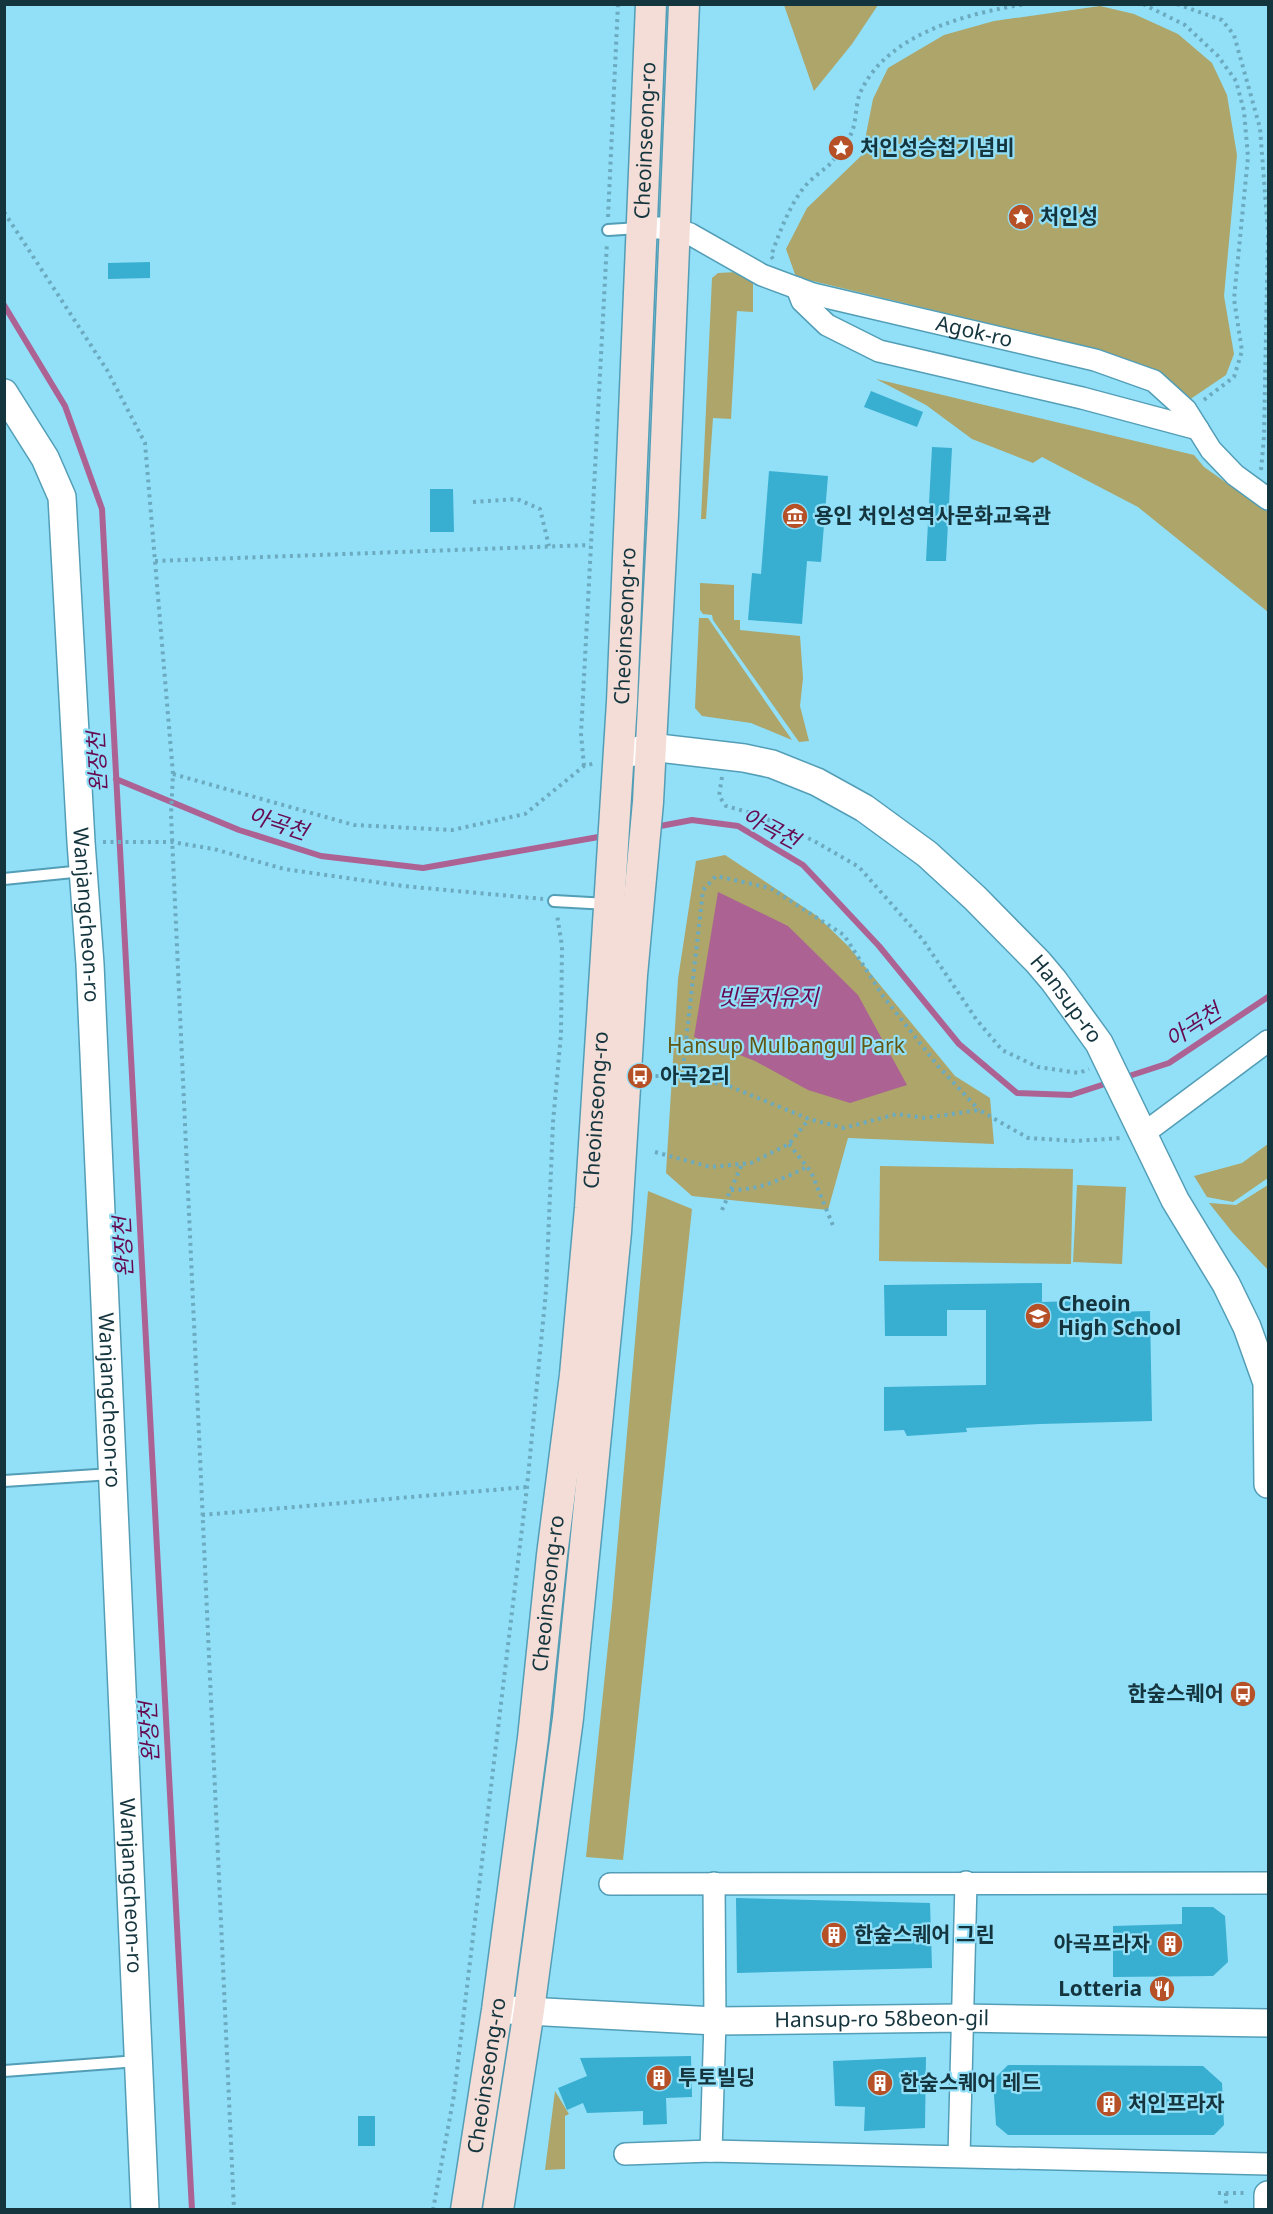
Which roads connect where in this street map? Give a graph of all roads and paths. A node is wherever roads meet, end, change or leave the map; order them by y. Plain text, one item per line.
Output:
1 (618, 4) edge
2 (651, 4) edge
3 (684, 4) edge
4 (1026, 4) edge
5 (1143, 4) edge
6 (1178, 4) edge
7 (4, 212) edge
8 (642, 228) junction
9 (673, 228) junction
10 (608, 230) junction
11 (1269, 233) edge
12 (791, 286) junction
13 (4, 393) edge
14 (1186, 410) junction
15 (1198, 429) junction
16 (1264, 495) edge
17 (473, 502) dead end
18 (590, 545) junction
19 (549, 546) junction
20 (155, 561) junction
21 (650, 747) junction
22 (619, 756) junction
23 (726, 756) junction
24 (584, 766) junction
25 (173, 774) junction
26 (106, 842) dead end
27 (172, 842) junction
28 (83, 871) junction
29 (4, 879) edge
30 (610, 893) junction
31 (554, 901) junction
32 (1269, 1041) edge
33 (1110, 1062) junction
34 (626, 1076) junction
35 (682, 1076) junction
36 (979, 1110) junction
37 (809, 1119) junction
38 (1143, 1134) junction
39 (789, 1144) junction
40 (655, 1152) dead end
41 (742, 1164) junction
42 (807, 1167) junction
43 (731, 1190) junction
44 (722, 1210) dead end
45 (834, 1228) dead end
46 (1268, 1383) edge
47 (113, 1474) junction
48 (4, 1481) edge
49 (1269, 1484) edge
50 (526, 1487) junction
51 (202, 1515) junction
52 (966, 1882) junction
53 (714, 1883) junction
54 (1269, 1883) edge
55 (610, 1884) dead end
56 (496, 2010) junction
57 (529, 2010) junction
58 (961, 2018) junction
59 (715, 2021) junction
60 (1269, 2024) edge
61 (139, 2061) junction
62 (4, 2071) edge
63 (711, 2151) junction
64 (625, 2154) dead end
65 (959, 2156) junction
66 (1269, 2164) edge
67 (1218, 2193) dead end
68 (1226, 2193) junction
69 (1265, 2199) edge
70 (145, 2210) edge
71 (234, 2210) edge
72 (433, 2210) edge
73 (466, 2210) edge
74 (498, 2210) edge
75 (1226, 2210) edge

1 - 10 path
2 - 8 main road, Cheoinseong-ro
3 - 9 main road, Cheoinseong-ro
4 - 12 path
5 - 14 path
6 - 11 path
7 - 20 path
8 - 9 street, Agok-ro
8 - 10 lane
8 - 22 main road, Cheoinseong-ro
9 - 12 street, Agok-ro
9 - 21 main road, Cheoinseong-ro
10 - 18 path
11 - 16 path
12 - 14 street, Agok-ro
12 - 15 street
13 - 28 street, Wanjangcheon-ro
14 - 15 street, Agok-ro
15 - 16 street, Agok-ro
17 - 19 path
18 - 19 path
18 - 24 path
19 - 20 path
20 - 25 path
21 - 22 street, Hansup-ro
21 - 23 street, Hansup-ro
21 - 34 main road, Cheoinseong-ro
22 - 24 path
22 - 30 main road, Cheoinseong-ro
23 - 33 street, Hansup-ro
23 - 33 path
24 - 25 path
25 - 27 path
26 - 27 path
27 - 31 path
27 - 51 path
28 - 29 lane
28 - 47 street, Wanjangcheon-ro
30 - 31 lane
30 - 56 main road, Cheoinseong-ro
31 - 50 path
32 - 38 street
33 - 38 street, Hansup-ro
34 - 35 path
34 - 57 main road, Cheoinseong-ro
35 - 36 path
35 - 37 path
36 - 37 path
36 - 38 path
37 - 39 path
38 - 46 street, Hansup-ro
39 - 41 path
39 - 42 path
40 - 41 path
41 - 43 path
42 - 43 path
42 - 45 path
43 - 44 path
46 - 49 street, Hansup-ro
47 - 48 lane
47 - 61 street, Wanjangcheon-ro
50 - 51 path
50 - 72 path
51 - 71 path
52 - 53 street
52 - 54 street
52 - 58 street
53 - 55 street
53 - 59 street
56 - 57 street, Hansup-ro 58beon-gil
56 - 73 main road, Cheoinseong-ro
57 - 59 street, Hansup-ro 58beon-gil
57 - 74 main road, Cheoinseong-ro
58 - 59 street, Hansup-ro 58beon-gil
58 - 60 street, Hansup-ro 58beon-gil
58 - 65 street
59 - 63 street
61 - 62 lane
61 - 70 street, Wanjangcheon-ro
63 - 64 street
63 - 65 street
65 - 66 street
67 - 68 path
68 - 69 path
68 - 75 path

